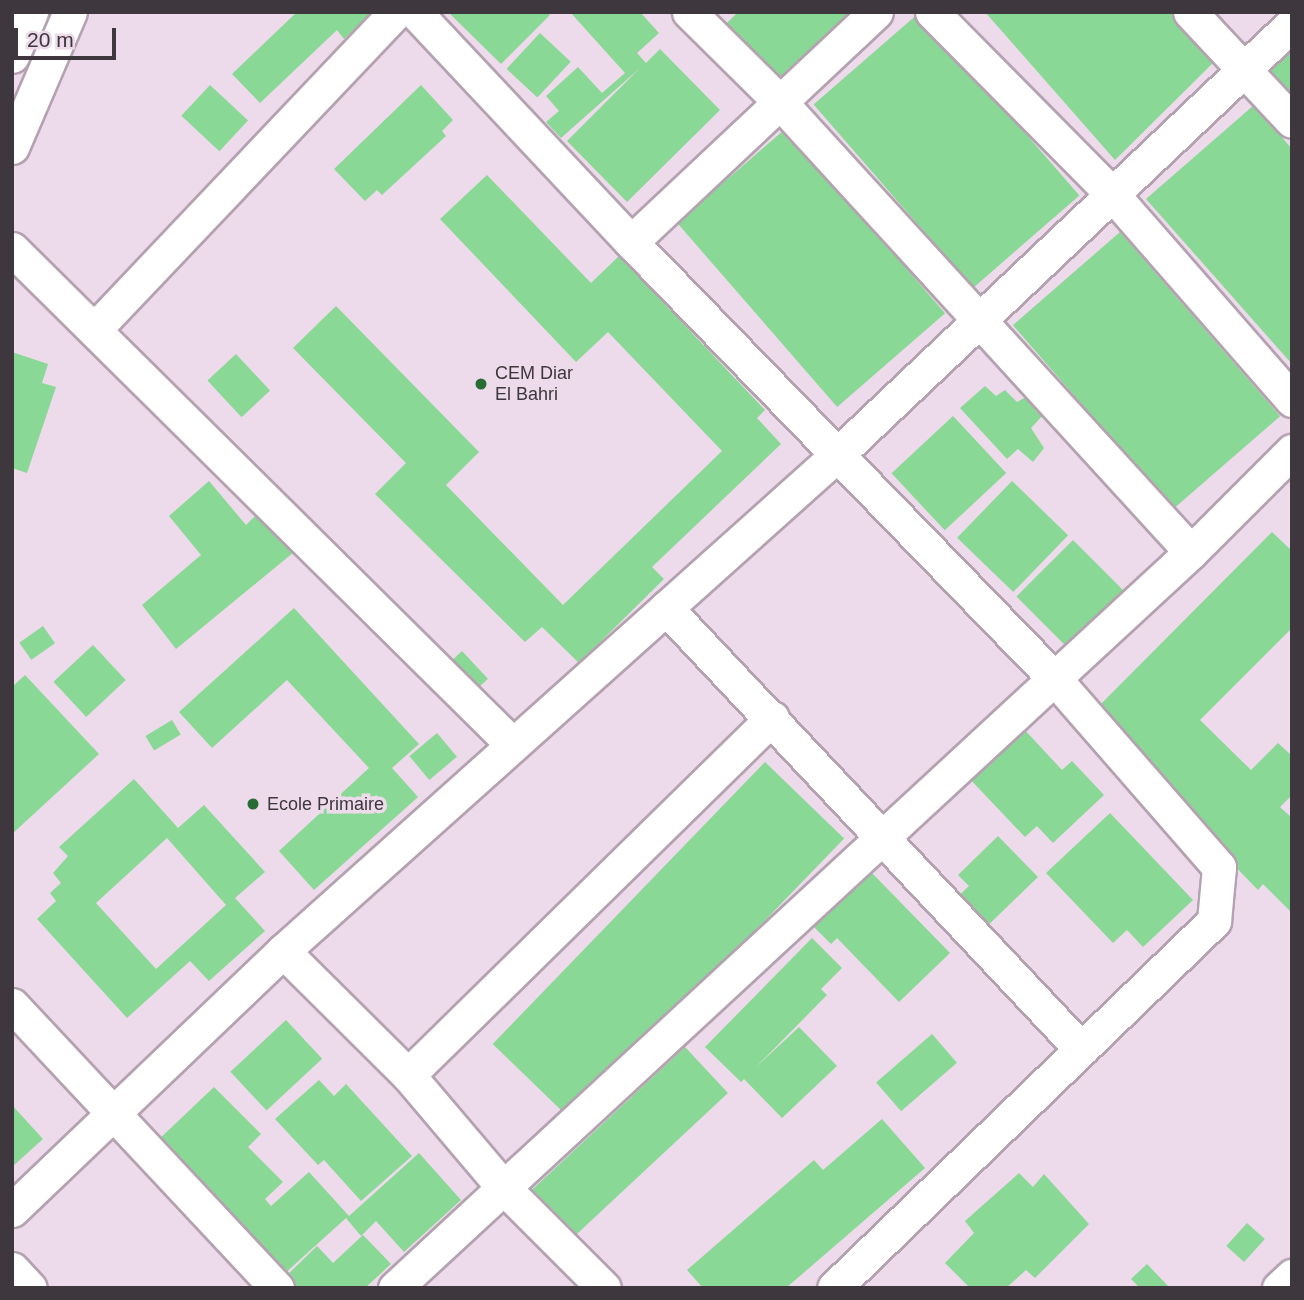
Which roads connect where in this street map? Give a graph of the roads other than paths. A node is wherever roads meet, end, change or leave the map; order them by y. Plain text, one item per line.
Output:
1 (31, 12) edge
2 (70, 12) edge
3 (396, 12) edge
4 (415, 12) edge
5 (689, 12) edge
6 (876, 12) edge
7 (932, 12) edge
8 (1190, 12) edge
9 (1292, 24) edge
10 (12, 56) edge
11 (1243, 73) junction
12 (780, 102) junction
13 (1292, 121) edge
14 (12, 146) edge
15 (1113, 195) junction
16 (631, 242) junction
17 (12, 249) edge
18 (978, 322) junction
19 (94, 330) junction
20 (1292, 400) edge
21 (1292, 451) edge
22 (838, 454) junction
23 (1191, 552) junction
24 (666, 608) junction
25 (1054, 678) junction
26 (772, 718) junction
27 (513, 745) junction
28 (883, 834) junction
29 (283, 951) junction
30 (12, 1005) edge
31 (1081, 1049) junction
32 (408, 1075) junction
33 (113, 1112) junction
34 (504, 1188) junction
35 (12, 1210) edge
36 (12, 1269) edge
37 (1292, 1276) edge
38 (30, 1288) edge
39 (276, 1288) edge
40 (395, 1288) edge
41 (604, 1288) edge
42 (834, 1288) edge
43 (1279, 1288) edge

1 - 10 street
2 - 14 street
3 - 19 street
4 - 16 street
5 - 12 street
6 - 12 street
7 - 15 street
8 - 11 street
9 - 11 street
11 - 13 street
11 - 15 street
12 - 16 street
12 - 18 street
15 - 18 street
15 - 20 street
16 - 22 street
17 - 19 street
18 - 22 street
18 - 23 street
19 - 27 street
21 - 23 street
22 - 24 street
22 - 25 street
23 - 25 street
24 - 26 street
24 - 27 street
25 - 28 street
25 - 31 street
26 - 28 street
26 - 32 street
27 - 29 street
28 - 31 street
28 - 34 street
29 - 32 street
29 - 33 street
30 - 33 street
31 - 42 street
32 - 34 street
33 - 35 street
33 - 39 street
34 - 40 street
34 - 41 street
36 - 38 street
37 - 43 street

